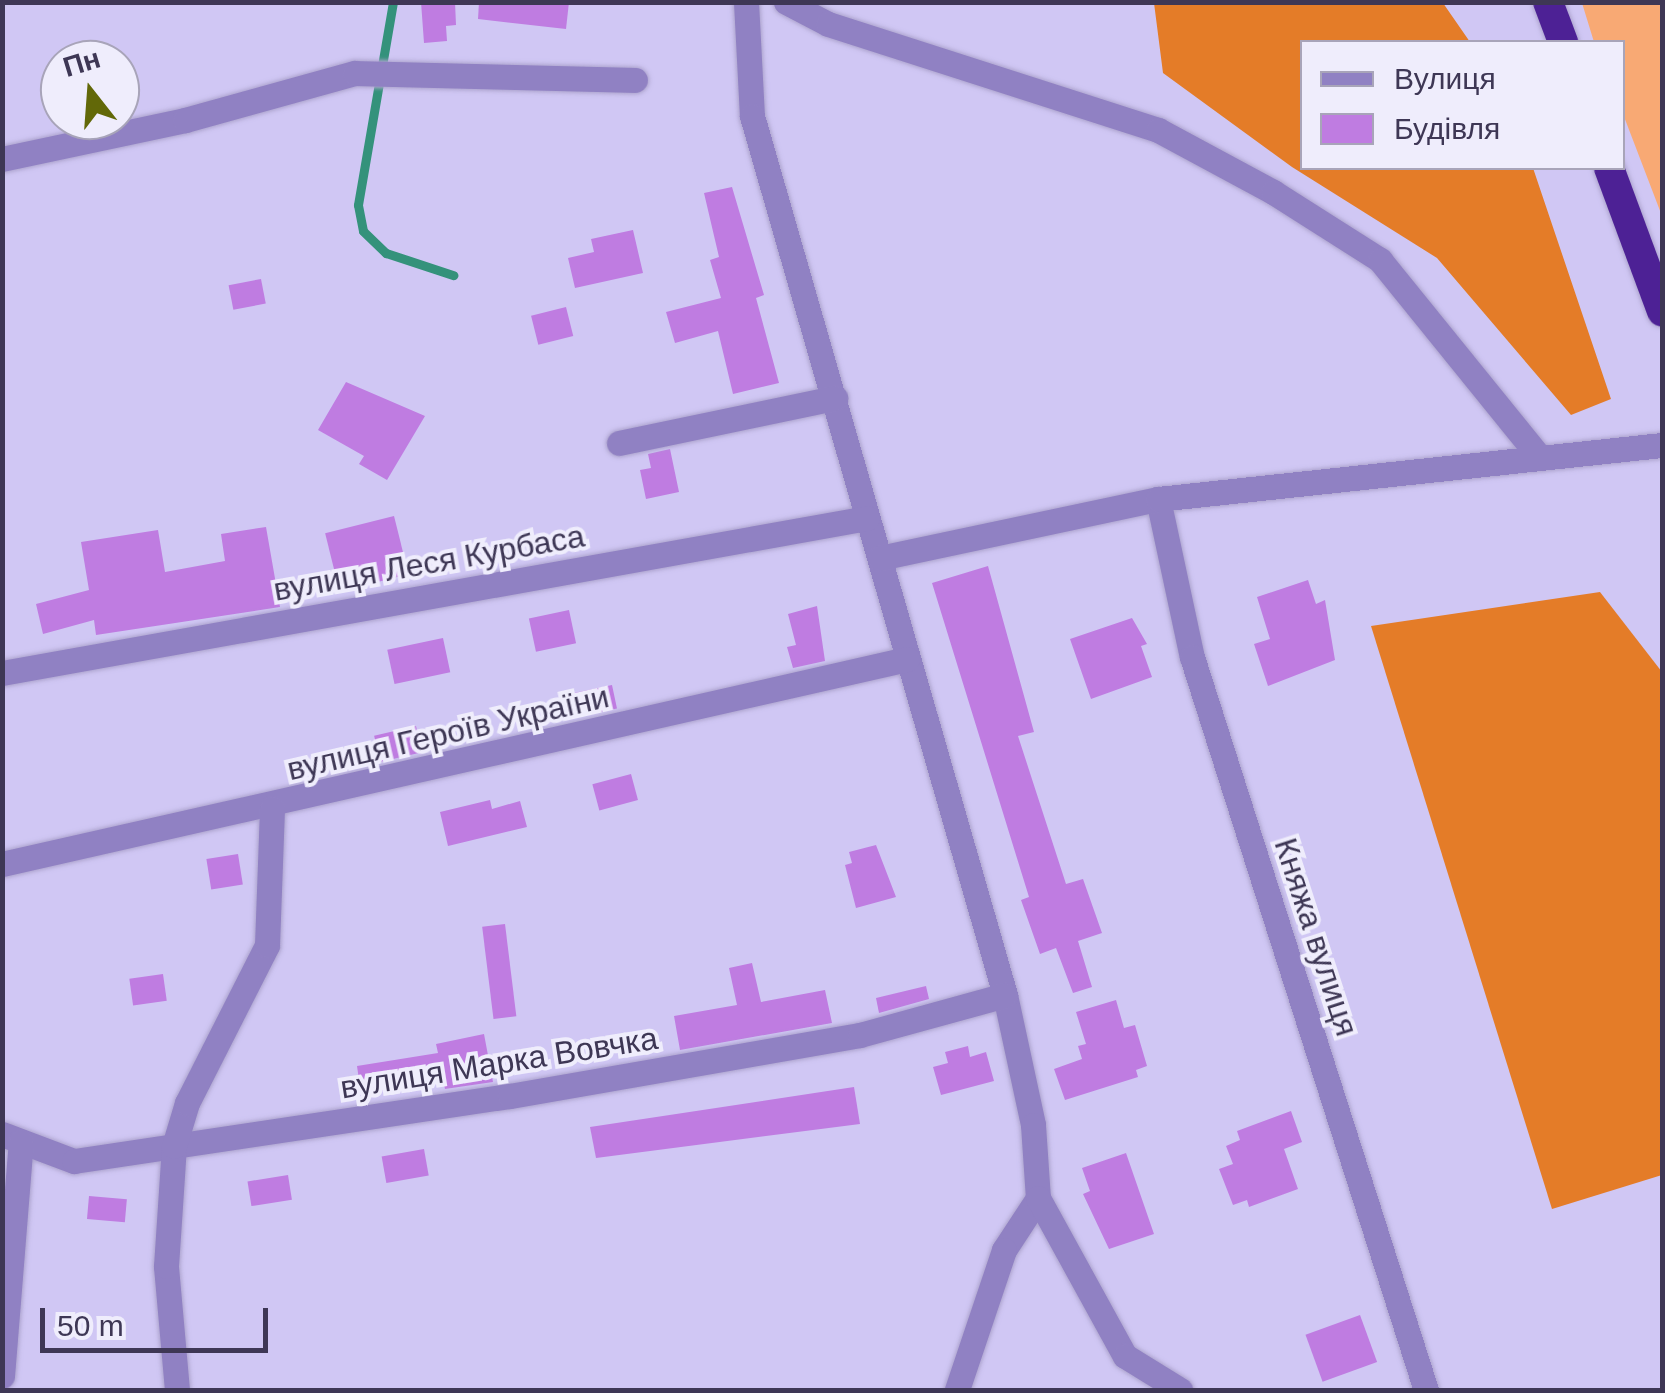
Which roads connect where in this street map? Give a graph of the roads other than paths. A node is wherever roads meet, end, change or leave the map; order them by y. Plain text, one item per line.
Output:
1 (746, 2) edge
2 (786, 2) edge
3 (1548, 2) edge
4 (1562, 40) edge
5 (635, 80) dead end
6 (2, 158) edge
7 (1611, 170) edge
8 (1662, 311) edge
9 (835, 398) junction
10 (618, 444) dead end
11 (1662, 445) edge
12 (1538, 455) junction
13 (1158, 499) junction
14 (867, 518) junction
15 (880, 558) junction
16 (907, 659) junction
17 (2, 673) edge
18 (272, 808) junction
19 (2, 864) edge
20 (1006, 995) junction
21 (12, 1138) edge
22 (174, 1146) junction
23 (1038, 1198) junction
24 (2, 1376) edge
25 (176, 1390) edge
26 (957, 1390) edge
27 (1180, 1390) edge
28 (1426, 1390) edge

1 - 9 street
2 - 12 street
3 - 4 highway
5 - 6 street
7 - 8 highway
9 - 10 street
9 - 14 street
11 - 12 street
12 - 13 street
13 - 15 street
13 - 28 street, Княжа вулиця
14 - 15 street
14 - 17 street, вулиця Леся Курбаса
15 - 16 street
16 - 18 street, вулиця Героїв України
16 - 20 street
18 - 19 street, вулиця Героїв України
18 - 22 street
20 - 22 street, вулиця Марка Вовчка
20 - 23 street
21 - 22 street, вулиця Марка Вовчка
21 - 24 street
22 - 25 street
23 - 26 street
23 - 27 street

